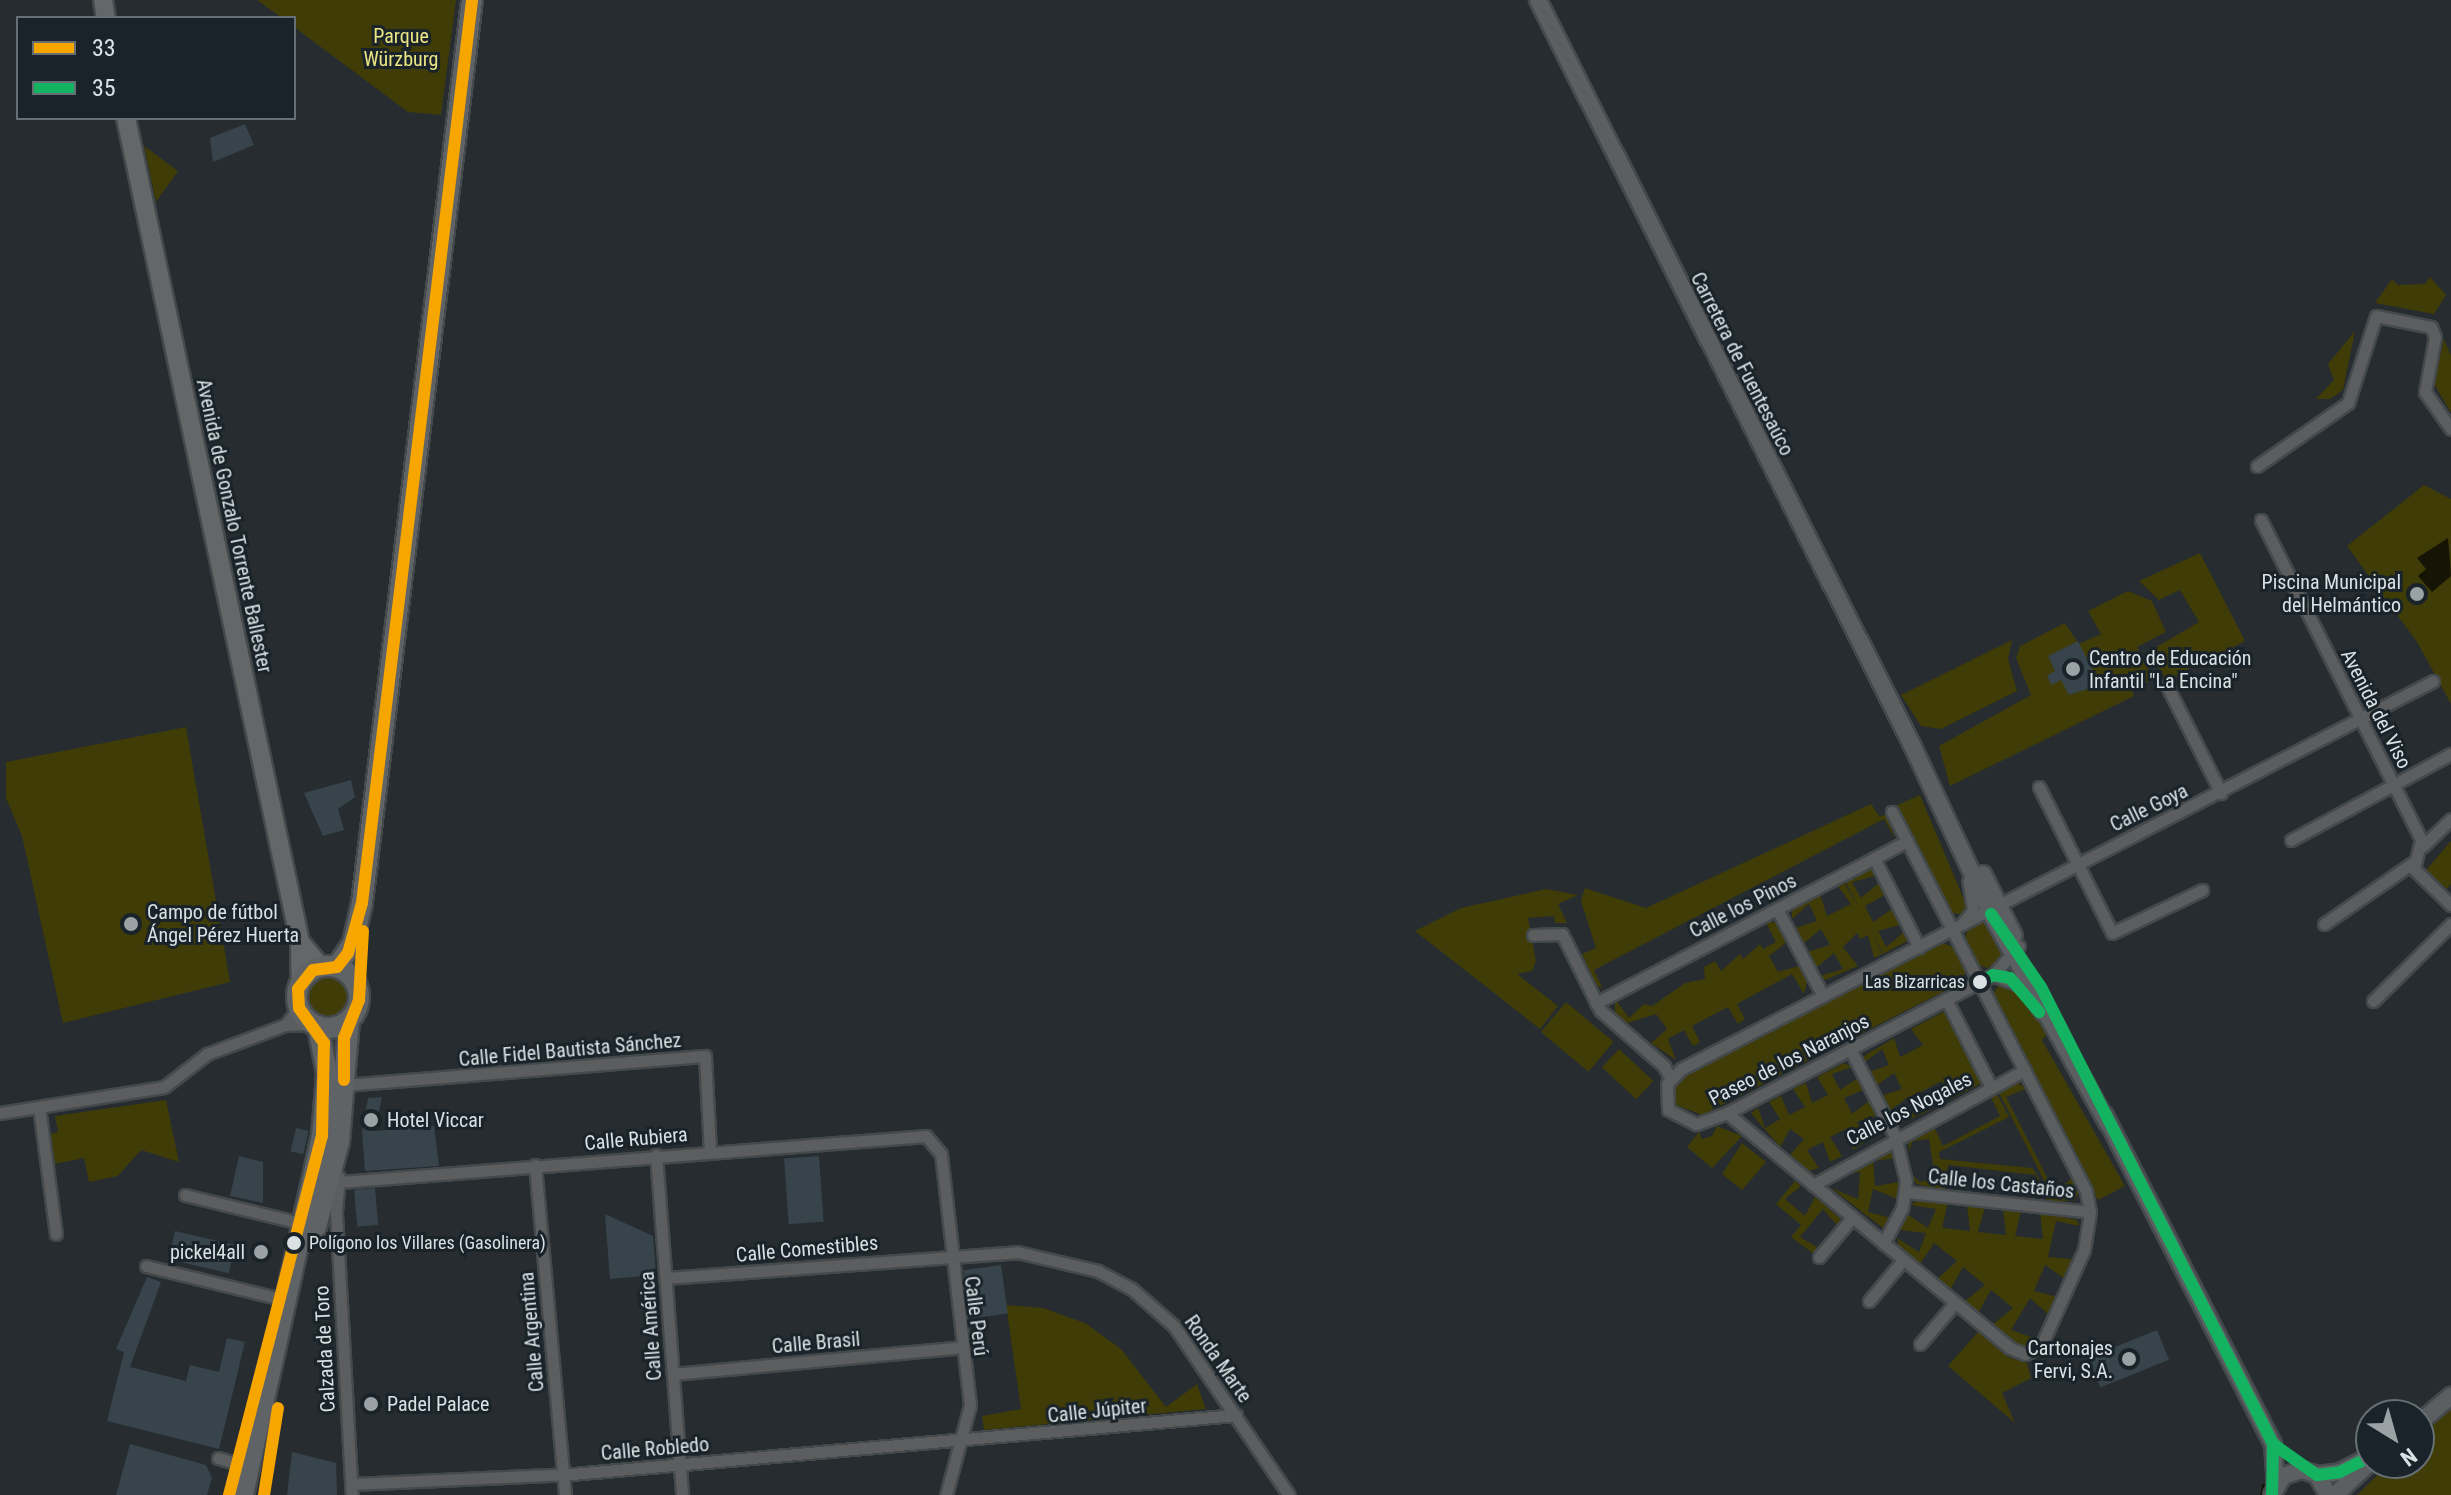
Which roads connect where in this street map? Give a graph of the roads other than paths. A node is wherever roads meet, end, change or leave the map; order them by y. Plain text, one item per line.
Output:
1 (472, 0) edge
2 (1538, 0) edge
3 (126, 120) edge
4 (2451, 429) edge
5 (2257, 466) dead end
6 (2261, 520) dead end
7 (2433, 681) dead end
8 (2167, 686) dead end
9 (2361, 719) junction
10 (1912, 745) junction
11 (2451, 754) edge
12 (2394, 785) junction
13 (2039, 787) dead end
14 (2221, 793) junction
15 (1892, 812) dead end
16 (2451, 819) edge
17 (2291, 840) dead end
18 (1907, 841) junction
19 (2423, 846) junction
20 (1960, 852) junction
21 (1874, 858) junction
22 (2414, 862) junction
23 (2077, 864) junction
24 (2202, 890) dead end
25 (362, 903) junction
26 (2451, 905) edge
27 (1777, 909) junction
28 (1994, 909) junction
29 (2324, 924) dead end
30 (2451, 924) edge
31 (1957, 927) junction
32 (1533, 935) dead end
33 (300, 942) junction
34 (1919, 947) junction
35 (2016, 951) junction
36 (328, 966) junction
37 (1993, 975) junction
38 (301, 981) junction
39 (1980, 982) junction
40 (358, 989) junction
41 (1823, 996) junction
42 (1946, 999) junction
43 (2373, 1001) dead end
44 (1596, 1003) junction
45 (299, 1008) junction
46 (349, 1020) junction
47 (2049, 1024) junction
48 (285, 1025) junction
49 (315, 1025) junction
50 (1850, 1049) junction
51 (2025, 1070) junction
52 (1670, 1078) junction
53 (344, 1085) junction
54 (1991, 1087) junction
55 (39, 1107) junction
56 (0, 1113) edge
57 (1727, 1113) junction
58 (2108, 1124) junction
59 (1895, 1136) junction
60 (934, 1141) joint
61 (710, 1150) junction
62 (337, 1152) junction
63 (656, 1155) junction
64 (535, 1165) junction
65 (340, 1182) junction
66 (1813, 1185) junction
67 (1907, 1192) junction
68 (185, 1195) dead end
69 (2090, 1212) junction
70 (1852, 1218) junction
71 (300, 1223) dead end
72 (56, 1234) dead end
73 (1883, 1243) junction
74 (950, 1255) junction
75 (1819, 1257) dead end
76 (1903, 1260) junction
77 (146, 1266) dead end
78 (666, 1278) junction
79 (277, 1298) dead end
80 (1869, 1301) dead end
81 (1955, 1303) junction
82 (1920, 1344) dead end
83 (962, 1347) junction
84 (277, 1353) junction
85 (673, 1374) junction
86 (2451, 1396) edge
87 (2435, 1410) edge
88 (1236, 1415) junction
89 (961, 1442) junction
90 (2273, 1444) junction
91 (218, 1458) dead end
92 (236, 1463) dead end
93 (679, 1464) junction
94 (2355, 1464) edge
95 (563, 1472) junction
96 (2309, 1472) junction
97 (2355, 1477) edge
98 (352, 1489) edge
99 (2274, 1489) edge
100 (243, 1495) edge
101 (565, 1495) edge
102 (682, 1495) edge
103 (946, 1495) edge
104 (1289, 1495) edge
105 (2328, 1495) edge
106 (2335, 1495) edge

1 - 25 highway
2 - 10 main road, Carretera de Fuentesaúco
3 - 33 main road, Avenida de Gonzalo Torrente Ballester
4 - 5 street
6 - 9 street, Avenida del Viso
7 - 9 street
8 - 14 street, Calle Goya
9 - 12 street, Avenida del Viso
9 - 14 street
10 - 20 main road, Carretera de Fuentesaúco
10 - 28 main road, Carretera de Fuentesaúco
11 - 12 street
12 - 17 street
12 - 19 street, Avenida del Viso
13 - 23 street
14 - 23 street, Calle Goya
15 - 18 street
16 - 19 street
18 - 21 street, Calle los Pinos
18 - 31 street
19 - 22 street
20 - 28 main road, Carretera de Fuentesaúco
20 - 31 street
21 - 27 street, Calle los Pinos
21 - 34 street
22 - 26 street
22 - 29 street
23 - 24 street
23 - 28 street, Calle Goya
25 - 36 highway
25 - 40 highway
27 - 41 street
27 - 44 street, Calle los Pinos
28 - 31 street, Paseo de los Naranjos
28 - 35 main road
30 - 43 street
31 - 34 street, Paseo de los Naranjos
31 - 39 street
32 - 44 street
33 - 36 main road, Avenida de Gonzalo Torrente Ballester
33 - 38 main road, Avenida de Gonzalo Torrente Ballester
34 - 41 street, Paseo de los Naranjos
35 - 37 street, Paseo de los Naranjos
35 - 47 main road
35 - 58 main road
36 - 38 highway
36 - 40 highway
37 - 39 street, Paseo de los Naranjos
37 - 47 street
38 - 45 highway
39 - 42 street, Paseo de los Naranjos
39 - 51 street
40 - 46 highway
41 - 52 street, Paseo de los Naranjos
42 - 50 street, Paseo de los Naranjos
42 - 54 street
44 - 52 street
45 - 48 street
45 - 49 highway
46 - 49 highway
46 - 53 highway
47 - 58 main road
48 - 49 street
48 - 55 street
49 - 84 highway
50 - 57 street, Paseo de los Naranjos
50 - 59 street
51 - 54 street, Calle los Nogales
51 - 69 street
52 - 57 street, Paseo de los Naranjos
53 - 61 street, Calle Fidel Bautista Sánchez
53 - 62 highway
54 - 59 street, Calle los Nogales
55 - 56 street
55 - 72 street
57 - 66 street
58 - 90 main road
59 - 66 street, Calle los Nogales
59 - 67 street
60 - 61 street, Calle Rubiera
60 - 74 street, Calle Perú
61 - 63 street, Calle Rubiera
62 - 65 street, Calzada de Toro
62 - 84 highway
63 - 64 street, Calle Rubiera
63 - 78 street, Calle América
64 - 65 street, Calle Rubiera
64 - 95 street, Calle Argentina
65 - 98 street, Calzada de Toro
66 - 70 street
67 - 69 street, Calle los Castaños
67 - 73 street
68 - 71 street
69 - 81 street
70 - 73 street
70 - 75 street
73 - 76 street
74 - 78 street, Calle Comestibles
74 - 83 street, Calle Perú
74 - 88 street, Ronda Marte
76 - 80 street
76 - 81 street
77 - 79 street
78 - 85 street, Calle América
81 - 82 street
83 - 85 street, Calle Brasil
83 - 89 street, Calle Perú
84 - 100 highway
85 - 93 street, Calle América
86 - 87 main road
88 - 89 street, Calle Júpiter
88 - 104 street, Ronda Marte
89 - 93 street, Calle Robledo
89 - 103 street, Calle Perú
90 - 96 main road
90 - 99 main road
91 - 92 street
93 - 95 street, Calle Robledo
93 - 102 street, Calle América
94 - 96 main road
95 - 98 street, Calle Robledo
95 - 101 street, Calle Argentina
96 - 99 main road
96 - 105 main road
97 - 106 main road

